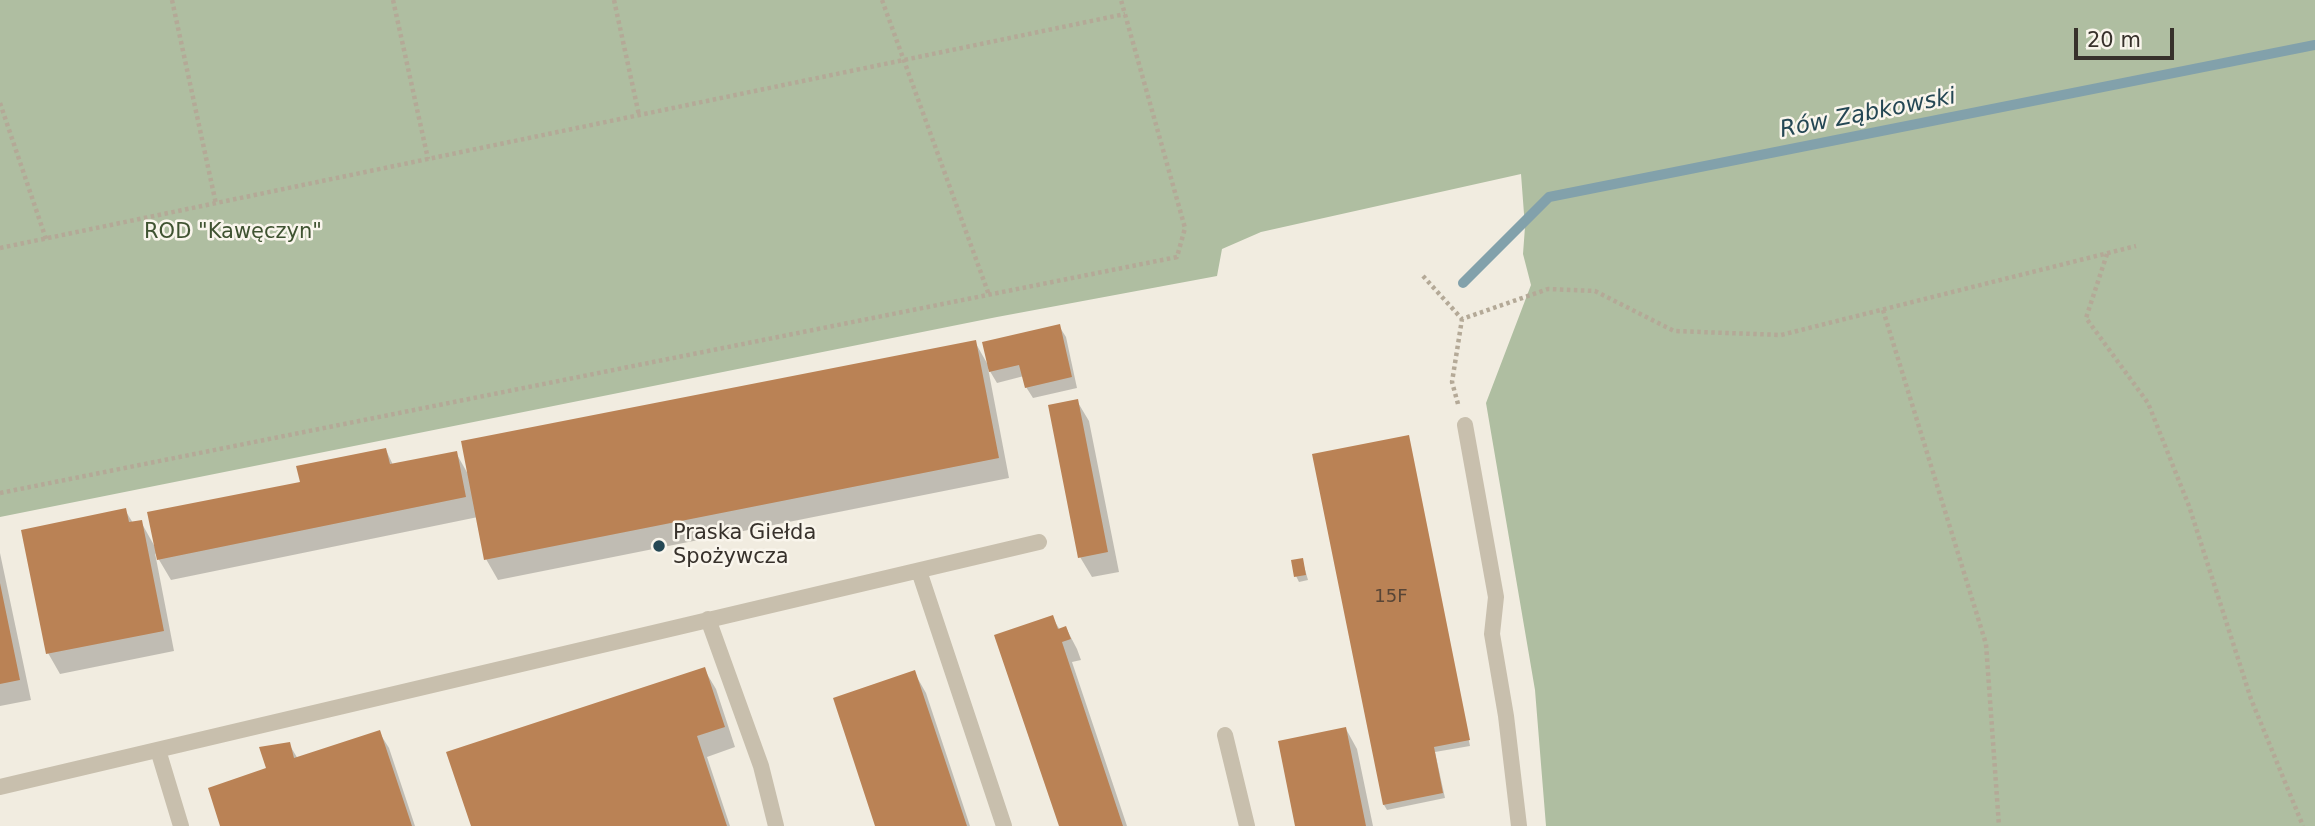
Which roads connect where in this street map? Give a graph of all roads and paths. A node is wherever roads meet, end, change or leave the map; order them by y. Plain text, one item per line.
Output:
1 (172, 0) edge
2 (394, 0) edge
3 (614, 0) edge
4 (882, 0) edge
5 (1121, 0) edge
6 (1125, 14) junction
7 (904, 60) junction
8 (0, 103) edge
9 (639, 116) junction
10 (428, 159) junction
11 (216, 204) junction
12 (46, 239) junction
13 (2136, 246) dead end
14 (0, 248) edge
15 (2107, 253) junction
16 (1423, 276) dead end
17 (989, 295) junction
18 (1883, 310) junction
19 (1462, 319) junction
20 (1465, 425) joint
21 (0, 493) edge
22 (1039, 542) dead end
23 (919, 571) junction
24 (708, 620) junction
25 (1225, 735) dead end
26 (158, 750) junction
27 (0, 788) edge
28 (181, 826) edge
29 (776, 826) edge
30 (1004, 826) edge
31 (1247, 826) edge
32 (1519, 826) edge
33 (1999, 826) edge
34 (2303, 826) edge

1 - 11 path
2 - 10 path
3 - 9 path
4 - 7 path
5 - 6 path
6 - 7 path
6 - 17 path
7 - 9 path
7 - 17 path
8 - 12 path
9 - 10 path
10 - 11 path
11 - 12 path
12 - 14 path
13 - 15 path
15 - 18 path
15 - 34 path
16 - 19 path
17 - 21 path
18 - 19 path
18 - 33 path
19 - 20 path
20 - 32 lane
22 - 23 lane
23 - 24 lane
23 - 30 lane
24 - 26 lane
24 - 29 lane
25 - 31 lane
26 - 27 lane
26 - 28 lane

